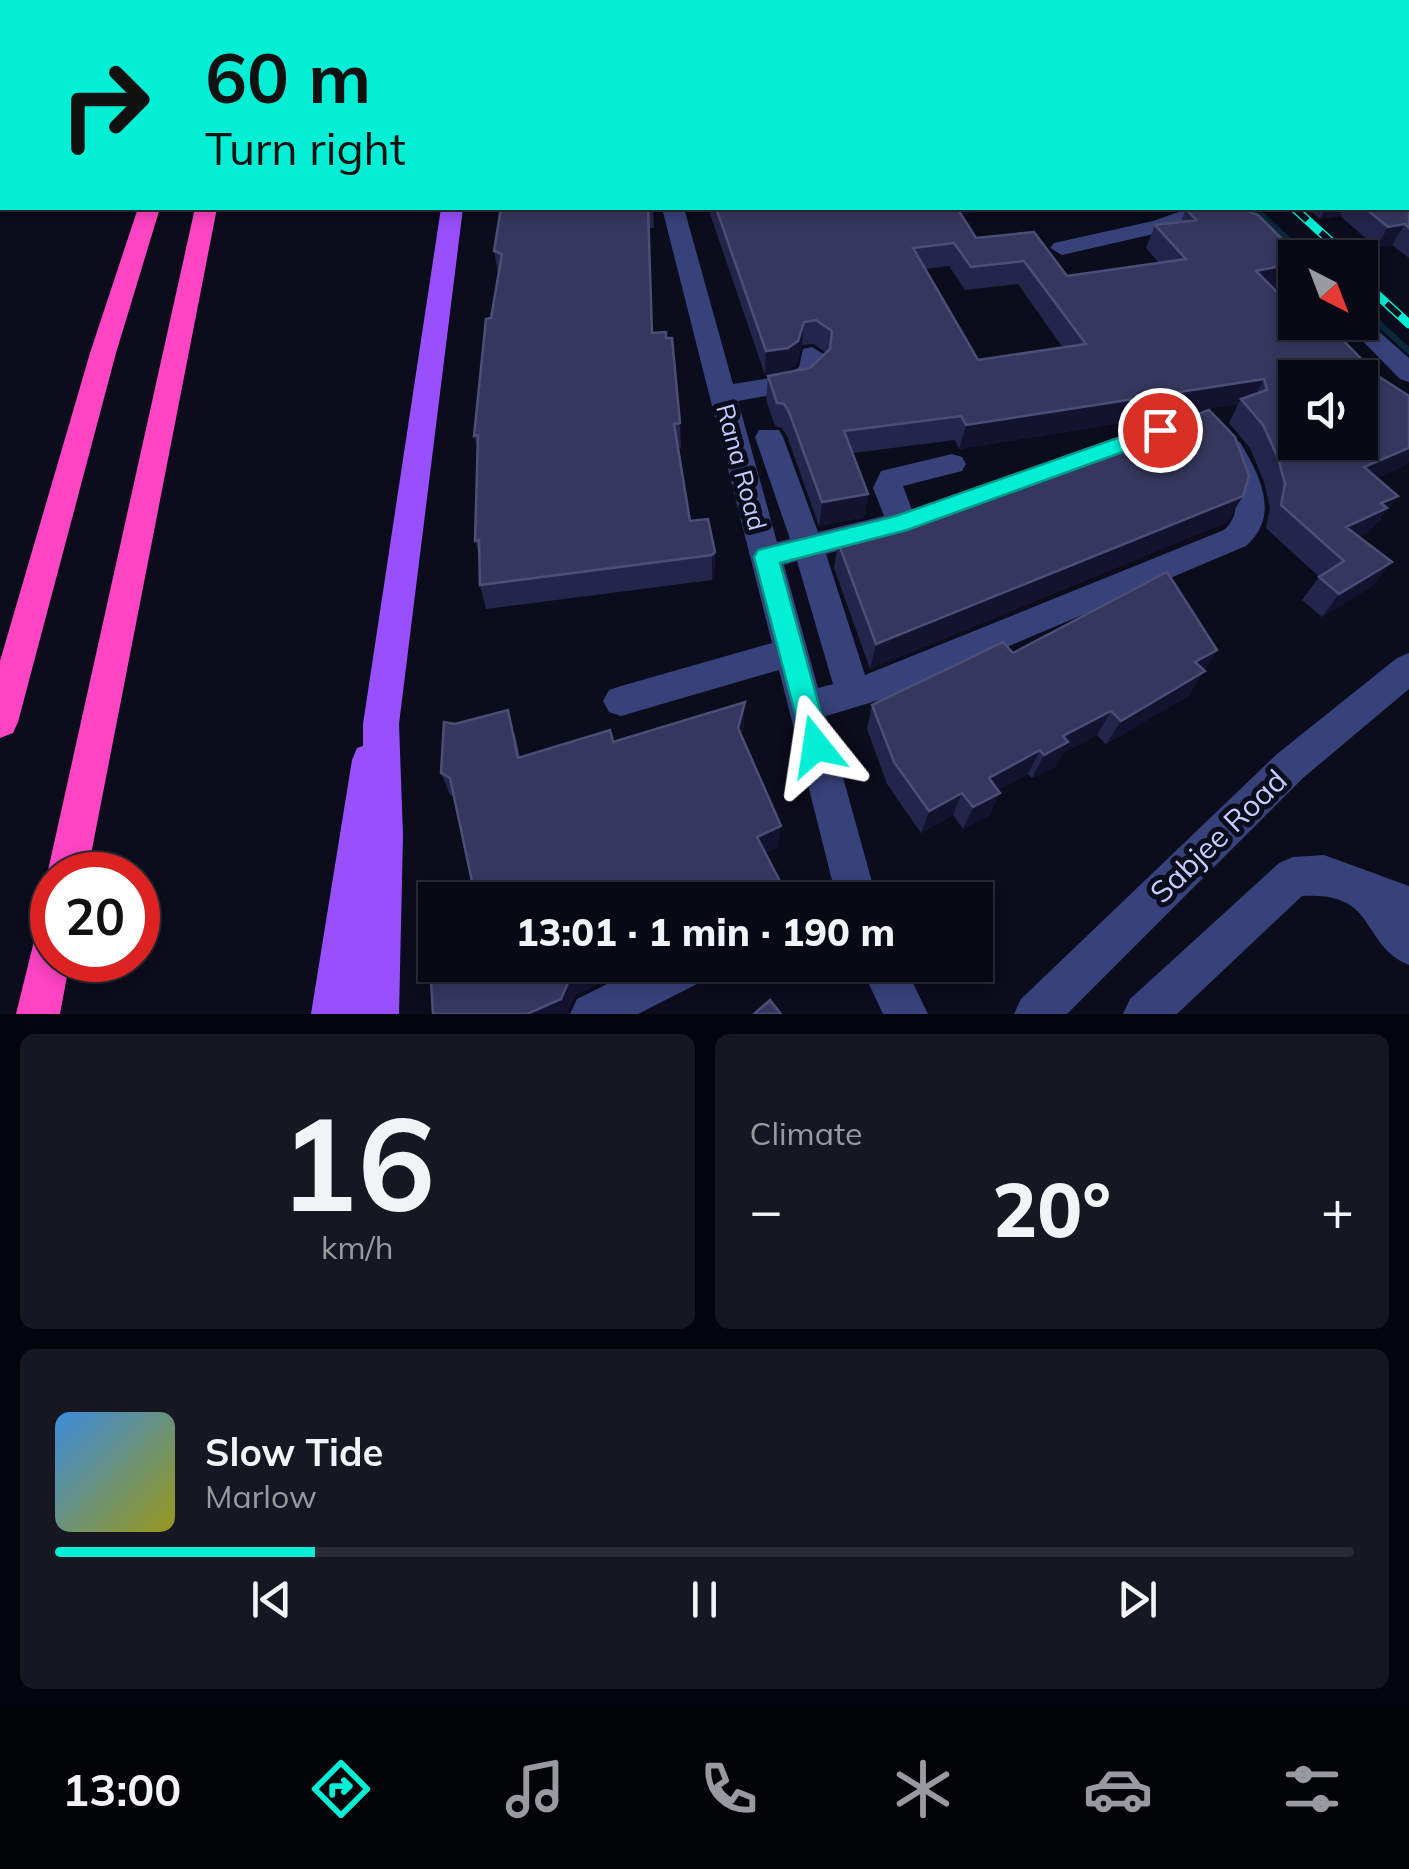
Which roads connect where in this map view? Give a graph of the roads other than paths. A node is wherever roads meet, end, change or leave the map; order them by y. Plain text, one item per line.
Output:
1 (148, 210) edge
2 (206, 210) edge
3 (452, 210) edge
4 (675, 210) edge
5 (1204, 210) edge
6 (1212, 210) edge
7 (1240, 216) edge
8 (1062, 248) dead end
9 (1374, 340) edge
10 (812, 355) dead end
11 (1409, 374) edge
12 (723, 394) junction
13 (1210, 428) edge
14 (770, 436) dead end
15 (952, 464) dead end
16 (935, 512) edge
17 (902, 523) junction
18 (808, 547) junction
19 (766, 557) junction
20 (792, 652) junction
21 (1409, 668) edge
22 (853, 692) junction
23 (620, 701) dead end
24 (806, 707) junction
25 (0, 722) edge
26 (381, 724) junction
27 (72, 852) edge
28 (852, 882) edge
29 (1392, 901) edge
30 (1409, 944) edge
31 (44, 982) edge
32 (656, 982) edge
33 (890, 982) edge
34 (38, 1014) edge
35 (332, 1014) edge
36 (377, 1014) edge
37 (592, 1014) edge
38 (906, 1014) edge
39 (1036, 1014) edge
40 (1145, 1014) edge

1 - 25 highway
2 - 27 highway
3 - 26 main road
4 - 12 street, Rana Road
5 - 8 street
6 - 7 street
9 - 11 street
10 - 12 street
12 - 19 street, Rana Road
13 - 22 street
14 - 18 street
15 - 17 street
16 - 17 street
17 - 18 street
18 - 19 street
18 - 22 street
19 - 20 street, Rana Road
20 - 23 street
20 - 24 street, Rana Road
21 - 39 street, Sabjee Road
22 - 24 street
24 - 28 street, Rana Road
26 - 35 main road
26 - 36 main road
29 - 30 street
29 - 40 street
31 - 34 highway
32 - 37 street
33 - 38 street

